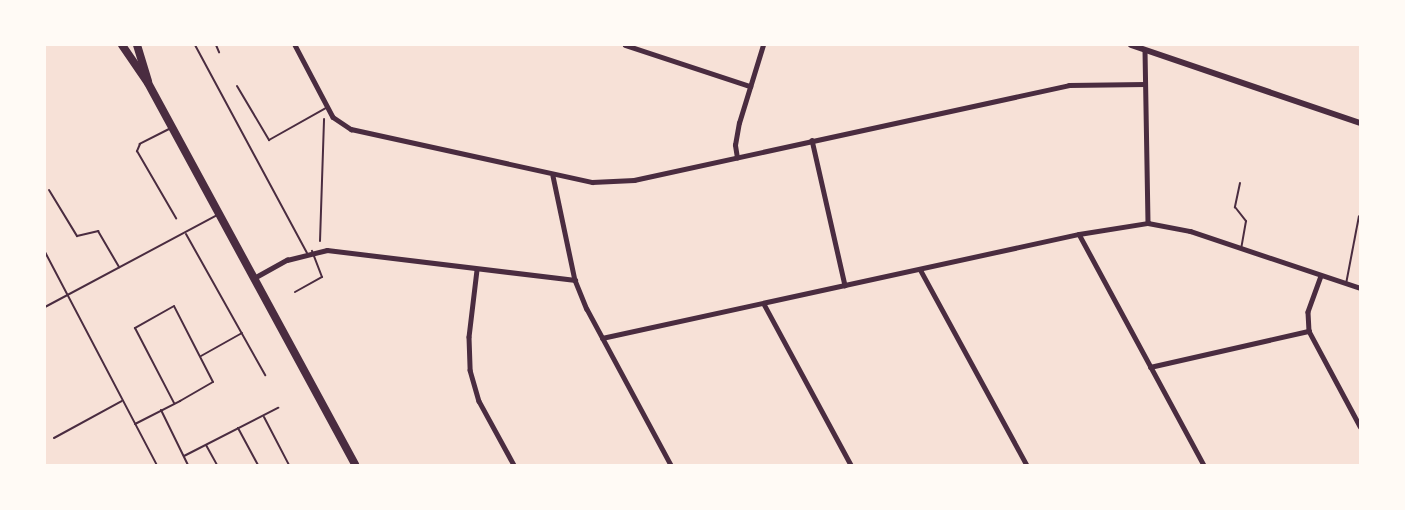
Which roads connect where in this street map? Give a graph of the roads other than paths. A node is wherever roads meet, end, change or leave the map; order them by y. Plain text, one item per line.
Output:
1 (122, 45) edge
2 (137, 45) edge
3 (195, 45) edge
4 (216, 45) edge
5 (295, 45) edge
6 (626, 45) edge
7 (763, 45) edge
8 (1131, 45) edge
9 (1145, 50) junction
10 (219, 52) dead end
11 (148, 83) junction
12 (1145, 84) junction
13 (237, 86) dead end
14 (750, 87) junction
15 (328, 107) junction
16 (1360, 123) edge
17 (172, 127) junction
18 (812, 140) junction
19 (737, 158) junction
20 (553, 176) junction
21 (1240, 183) dead end
22 (49, 190) dead end
23 (219, 214) junction
24 (1359, 216) edge
25 (176, 218) dead end
26 (1148, 223) junction
27 (186, 232) junction
28 (1079, 234) junction
29 (1241, 248) junction
30 (45, 252) edge
31 (310, 252) junction
32 (119, 267) junction
33 (920, 269) junction
34 (477, 270) junction
35 (1321, 276) junction
36 (254, 278) junction
37 (575, 280) junction
38 (1360, 281) edge
39 (1346, 284) junction
40 (844, 285) junction
41 (1359, 288) edge
42 (295, 292) dead end
43 (68, 295) junction
44 (764, 304) junction
45 (45, 307) edge
46 (1309, 331) junction
47 (242, 333) junction
48 (602, 338) junction
49 (201, 356) junction
50 (1150, 366) junction
51 (265, 375) dead end
52 (123, 401) junction
53 (174, 403) junction
54 (278, 408) dead end
55 (161, 410) junction
56 (263, 416) junction
57 (135, 424) junction
58 (1360, 426) edge
59 (238, 428) junction
60 (54, 438) dead end
61 (206, 445) junction
62 (184, 456) junction
63 (156, 465) edge
64 (188, 465) edge
65 (217, 465) edge
66 (258, 465) edge
67 (289, 465) edge
68 (355, 465) edge
69 (514, 465) edge
70 (671, 465) edge
71 (851, 465) edge
72 (1027, 465) edge
73 (1204, 465) edge

1 - 11 main road
2 - 11 main road
3 - 31 lane
4 - 10 lane
5 - 15 street
6 - 14 street
7 - 14 street
8 - 9 street
9 - 12 street
9 - 16 street
11 - 17 main road
12 - 18 street
12 - 26 street
13 - 15 lane
14 - 19 street
15 - 20 street
17 - 23 main road
17 - 25 lane
18 - 19 street
18 - 40 street
19 - 20 street
20 - 37 street
21 - 29 lane
22 - 32 lane
23 - 27 lane
23 - 36 main road
24 - 39 lane
26 - 28 street
26 - 29 street
27 - 32 lane
27 - 47 lane
28 - 33 street
28 - 50 street
29 - 35 street
30 - 43 lane
31 - 34 street
31 - 36 street
31 - 42 lane
32 - 43 lane
33 - 40 street
33 - 72 street
34 - 37 street
34 - 69 street
35 - 39 street
35 - 46 street
36 - 68 main road
37 - 48 street
38 - 41 street
39 - 41 street
40 - 44 street
43 - 45 lane
43 - 52 lane
44 - 48 street
44 - 71 street
46 - 50 street
46 - 58 street
47 - 49 lane
47 - 51 lane
48 - 70 street
49 - 53 lane
49 - 53 lane
50 - 73 street
52 - 57 lane
52 - 60 lane
53 - 55 lane
54 - 56 lane
55 - 57 lane
55 - 62 lane
56 - 59 lane
56 - 67 lane
57 - 63 lane
59 - 61 lane
59 - 66 lane
61 - 62 lane
61 - 65 lane
62 - 64 lane

